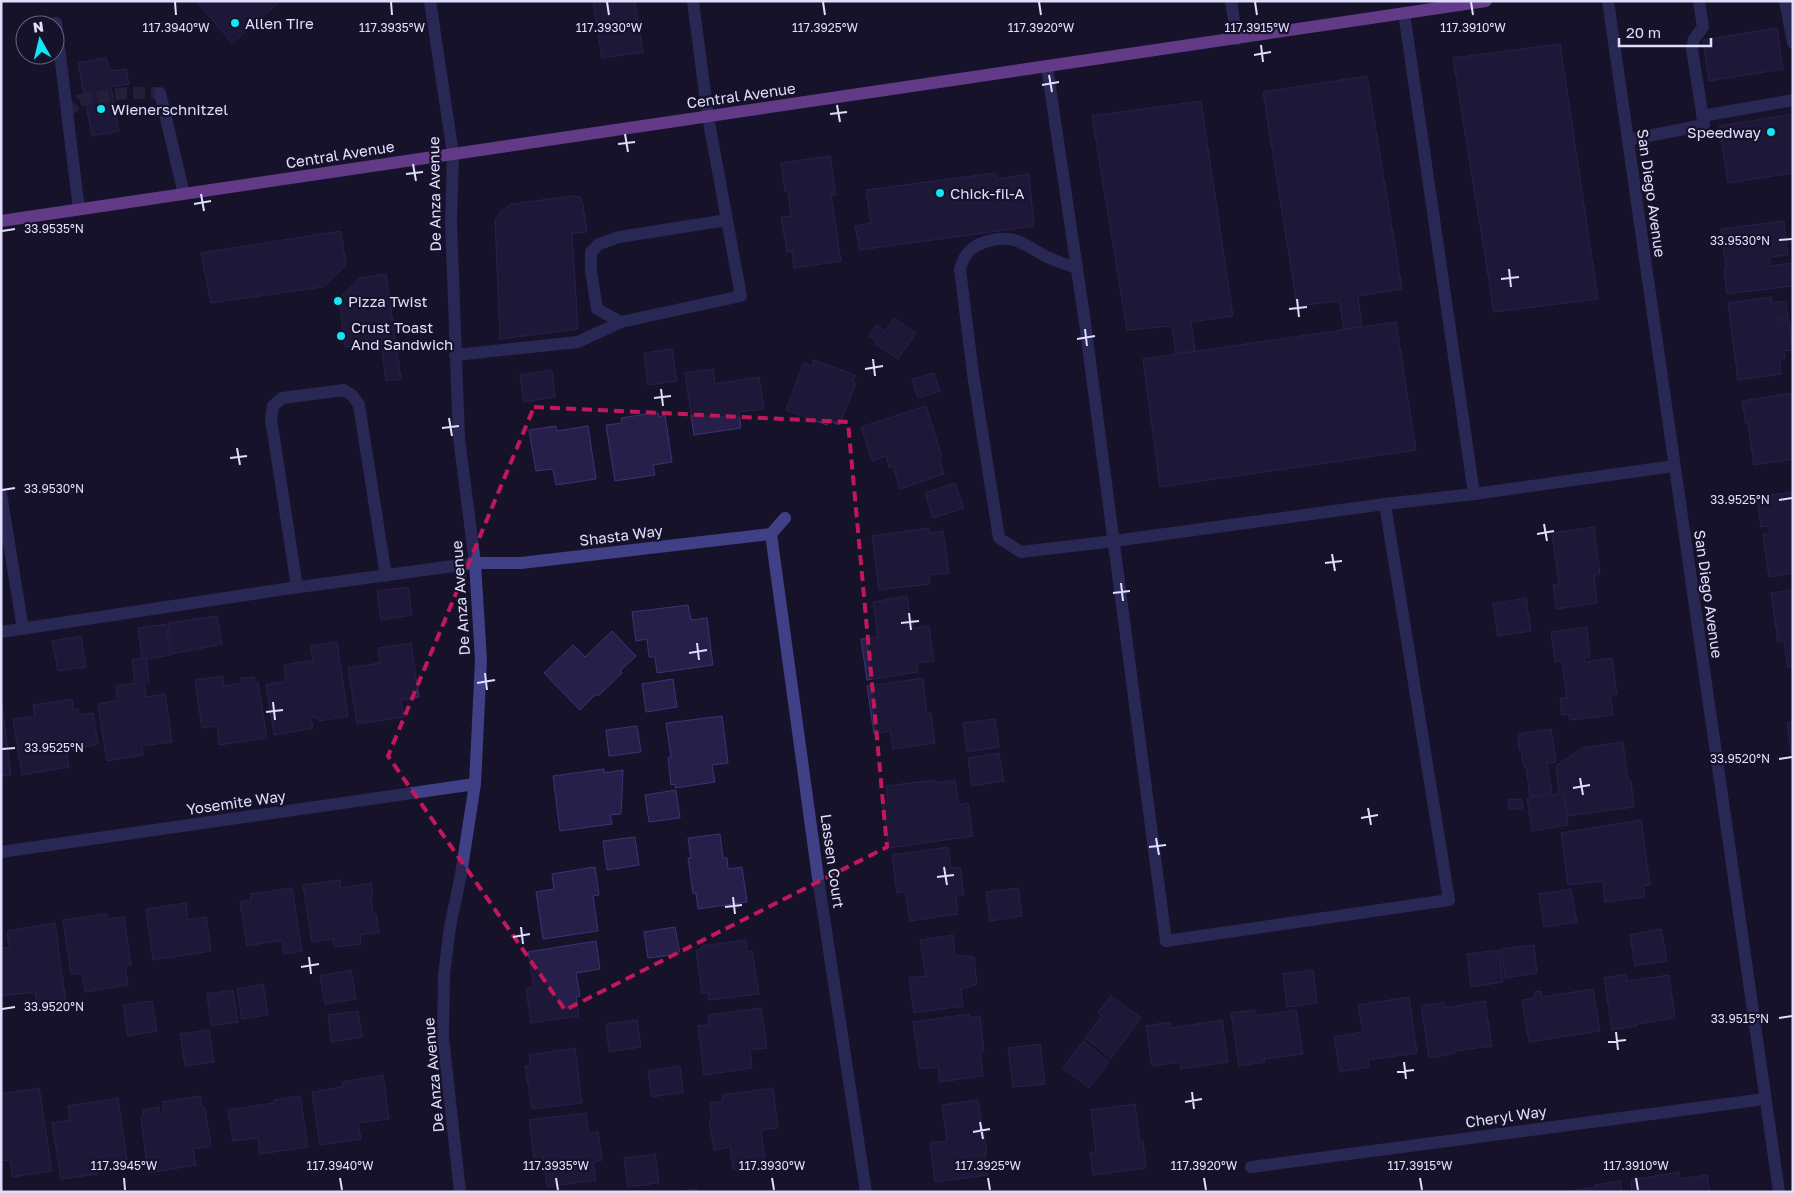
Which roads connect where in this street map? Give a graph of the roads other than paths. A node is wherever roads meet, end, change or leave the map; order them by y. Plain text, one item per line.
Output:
1 (430, 1) edge
2 (693, 1) edge
3 (1231, 1) edge
4 (1486, 1) edge
5 (1608, 1) edge
6 (1699, 1) edge
7 (1785, 1) edge
8 (1404, 14) junction
9 (1237, 38) junction
10 (1793, 42) edge
11 (61, 65) edge
12 (1047, 67) junction
13 (160, 93) dead end
14 (1793, 100) edge
15 (708, 116) junction
16 (1702, 116) junction
17 (1628, 140) junction
18 (453, 154) junction
19 (184, 194) junction
20 (79, 210) junction
21 (727, 220) junction
22 (1, 221) edge
23 (1077, 268) junction
24 (621, 322) junction
25 (455, 355) junction
26 (1674, 466) junction
27 (1, 494) edge
28 (1474, 494) junction
29 (1385, 504) junction
30 (785, 518) dead end
31 (771, 534) junction
32 (1114, 541) junction
33 (475, 562) junction
34 (386, 576) junction
35 (297, 587) junction
36 (23, 629) junction
37 (1, 632) edge
38 (475, 784) junction
39 (1, 852) edge
40 (1765, 1098) junction
41 (1251, 1167) dead end
42 (460, 1192) edge
43 (866, 1192) edge
44 (1779, 1192) edge

1 - 18 street, De Anza Avenue
2 - 15 street
3 - 9 street
4 - 8 main road, Central Avenue
5 - 17 street, San Diego Avenue
6 - 16 street
7 - 10 street
8 - 9 main road, Central Avenue
8 - 28 street
9 - 12 main road, Central Avenue
11 - 20 street
12 - 15 main road, Central Avenue
12 - 23 street
13 - 19 street
14 - 16 street
15 - 18 main road, Central Avenue
15 - 21 street
16 - 17 street
17 - 26 street, San Diego Avenue
18 - 19 main road, Central Avenue
18 - 25 street, De Anza Avenue
19 - 20 main road, Central Avenue
20 - 22 main road, Central Avenue
21 - 24 street
21 - 24 street
23 - 32 street
23 - 32 street
24 - 25 street
25 - 33 street, De Anza Avenue
26 - 28 street
26 - 40 street, San Diego Avenue
27 - 36 street
28 - 29 street
29 - 32 street
29 - 32 street
30 - 31 street
31 - 33 street, Shasta Way
31 - 43 street, Lassen Court
33 - 34 street, Shasta Way
33 - 38 street, De Anza Avenue
34 - 35 street, Shasta Way
34 - 35 street
35 - 36 street, Shasta Way
36 - 37 street, Shasta Way
38 - 39 street, Yosemite Way
38 - 42 street, De Anza Avenue
40 - 41 street, Cheryl Way
40 - 44 street, San Diego Avenue

